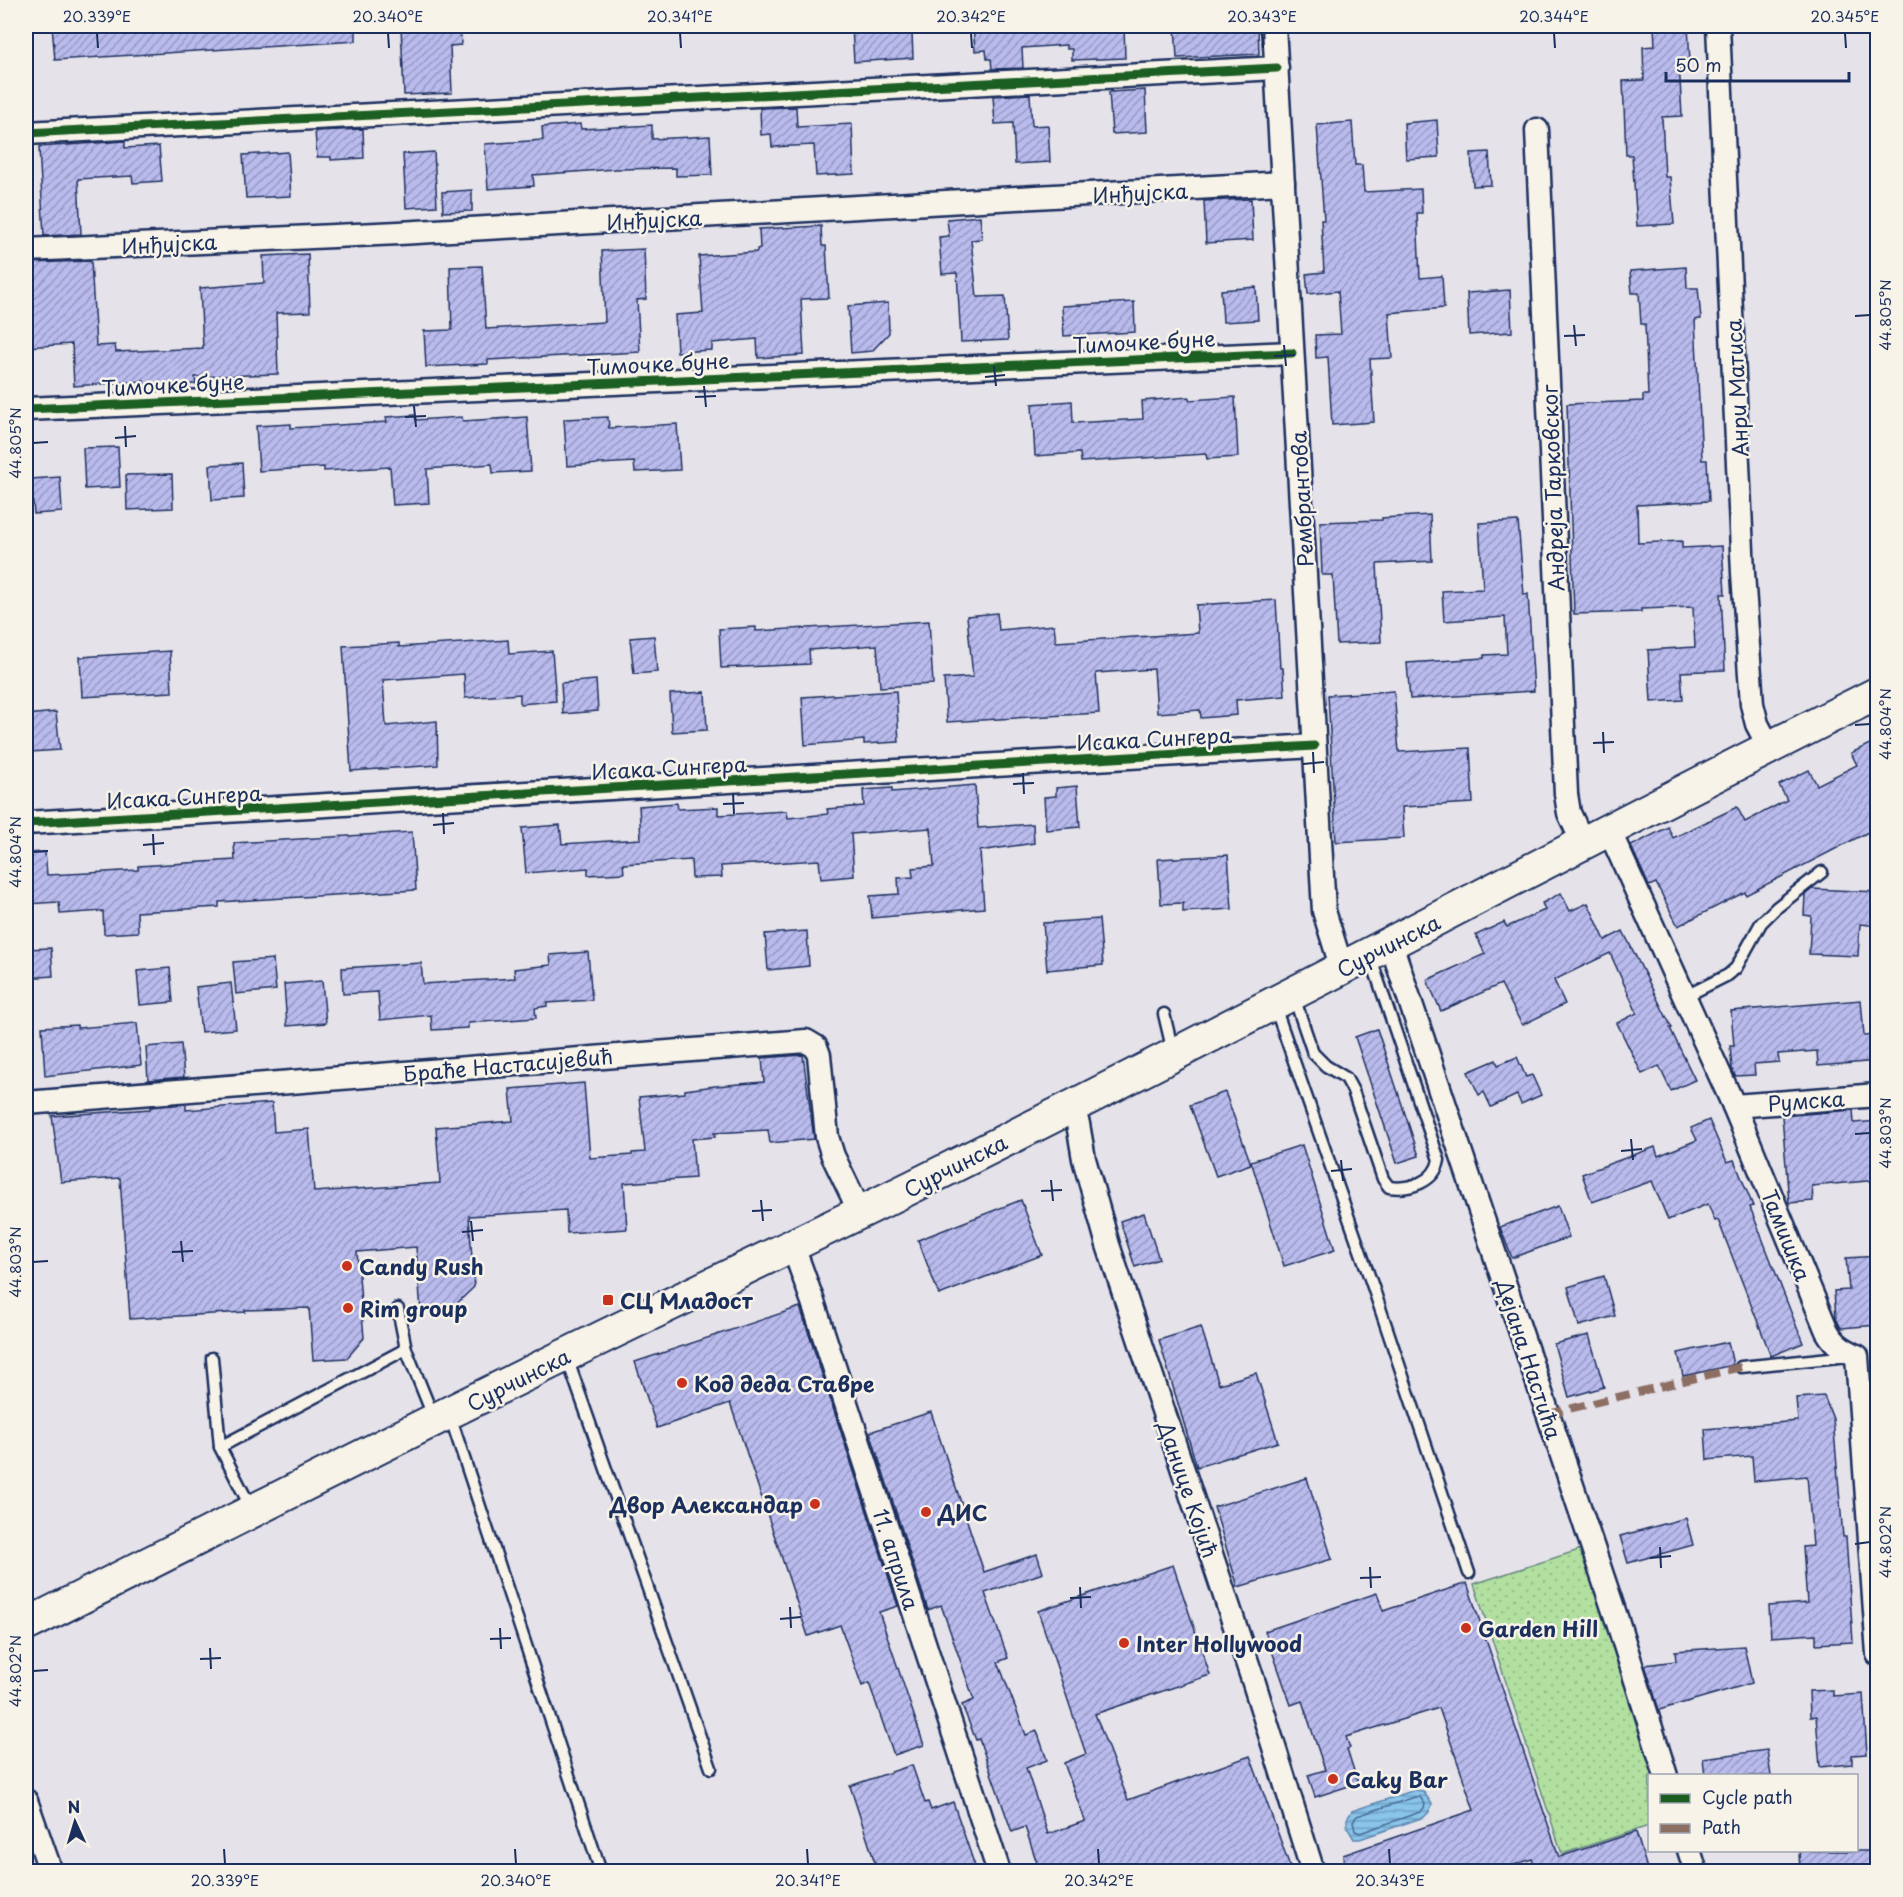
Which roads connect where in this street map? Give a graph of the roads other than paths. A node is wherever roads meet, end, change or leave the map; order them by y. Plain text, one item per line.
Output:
1 (1274, 26) edge
2 (1718, 26) edge
3 (1277, 68) junction
4 (1537, 130) dead end
5 (26, 133) edge
6 (1283, 183) junction
7 (26, 250) edge
8 (1292, 353) junction
9 (26, 409) edge
10 (1878, 693) edge
11 (1314, 746) junction
12 (1768, 747) junction
13 (26, 823) edge
14 (1596, 836) junction
15 (1822, 872) dead end
16 (1380, 949) junction
17 (1341, 969) junction
18 (1686, 996) junction
19 (1284, 999) junction
20 (1164, 1014) dead end
21 (1173, 1054) junction
22 (1878, 1095) edge
23 (26, 1103) edge
24 (1072, 1106) junction
25 (1734, 1106) junction
26 (860, 1212) junction
27 (792, 1247) junction
28 (398, 1309) dead end
29 (406, 1349) junction
30 (566, 1355) junction
31 (1867, 1355) edge
32 (212, 1358) dead end
33 (1741, 1367) dead end
34 (442, 1417) junction
35 (220, 1448) junction
36 (252, 1511) junction
37 (1469, 1573) dead end
38 (26, 1625) edge
39 (1878, 1654) edge
40 (711, 1768) dead end
41 (1665, 1774) edge
42 (26, 1801) edge
43 (1689, 1852) edge
44 (51, 1872) edge
45 (601, 1872) edge
46 (999, 1872) edge
47 (1313, 1872) edge
48 (1696, 1872) edge

1 - 3 street, Рембрантова
2 - 12 street, Анри Матиса
3 - 5 street
3 - 6 street, Рембрантова
4 - 14 street, Андреја Тарковског
6 - 7 street, Инђијска
6 - 8 street, Рембрантова
8 - 9 street, Тимочке буне
8 - 11 street, Рембрантова
10 - 12 main road, Сурчинска
11 - 13 street, Исака Сингера
11 - 17 street, Рембрантова
12 - 14 main road, Сурчинска
14 - 16 main road, Сурчинска
14 - 18 street, Тамишка
15 - 18 lane
16 - 17 main road, Сурчинска
16 - 19 lane
16 - 41 street, Дејана Настића
17 - 19 main road, Сурчинска
18 - 25 street, Тамишка
19 - 21 main road, Сурчинска
19 - 37 lane
20 - 21 lane
21 - 24 main road, Сурчинска
22 - 25 street, Румска
23 - 26 street, Браће Настасијевић
24 - 26 main road, Сурчинска
24 - 47 street, Данице Којић
25 - 31 street, Тамишка
26 - 27 main road, Сурчинска
27 - 30 main road, Сурчинска
27 - 46 street, 11. априла
28 - 29 lane
29 - 34 lane
29 - 35 lane
30 - 34 main road, Сурчинска
30 - 40 lane
31 - 33 lane
31 - 39 street
32 - 35 lane
34 - 36 main road, Сурчинска
34 - 45 lane
35 - 36 lane
36 - 38 main road, Сурчинска
42 - 44 street
43 - 48 street

